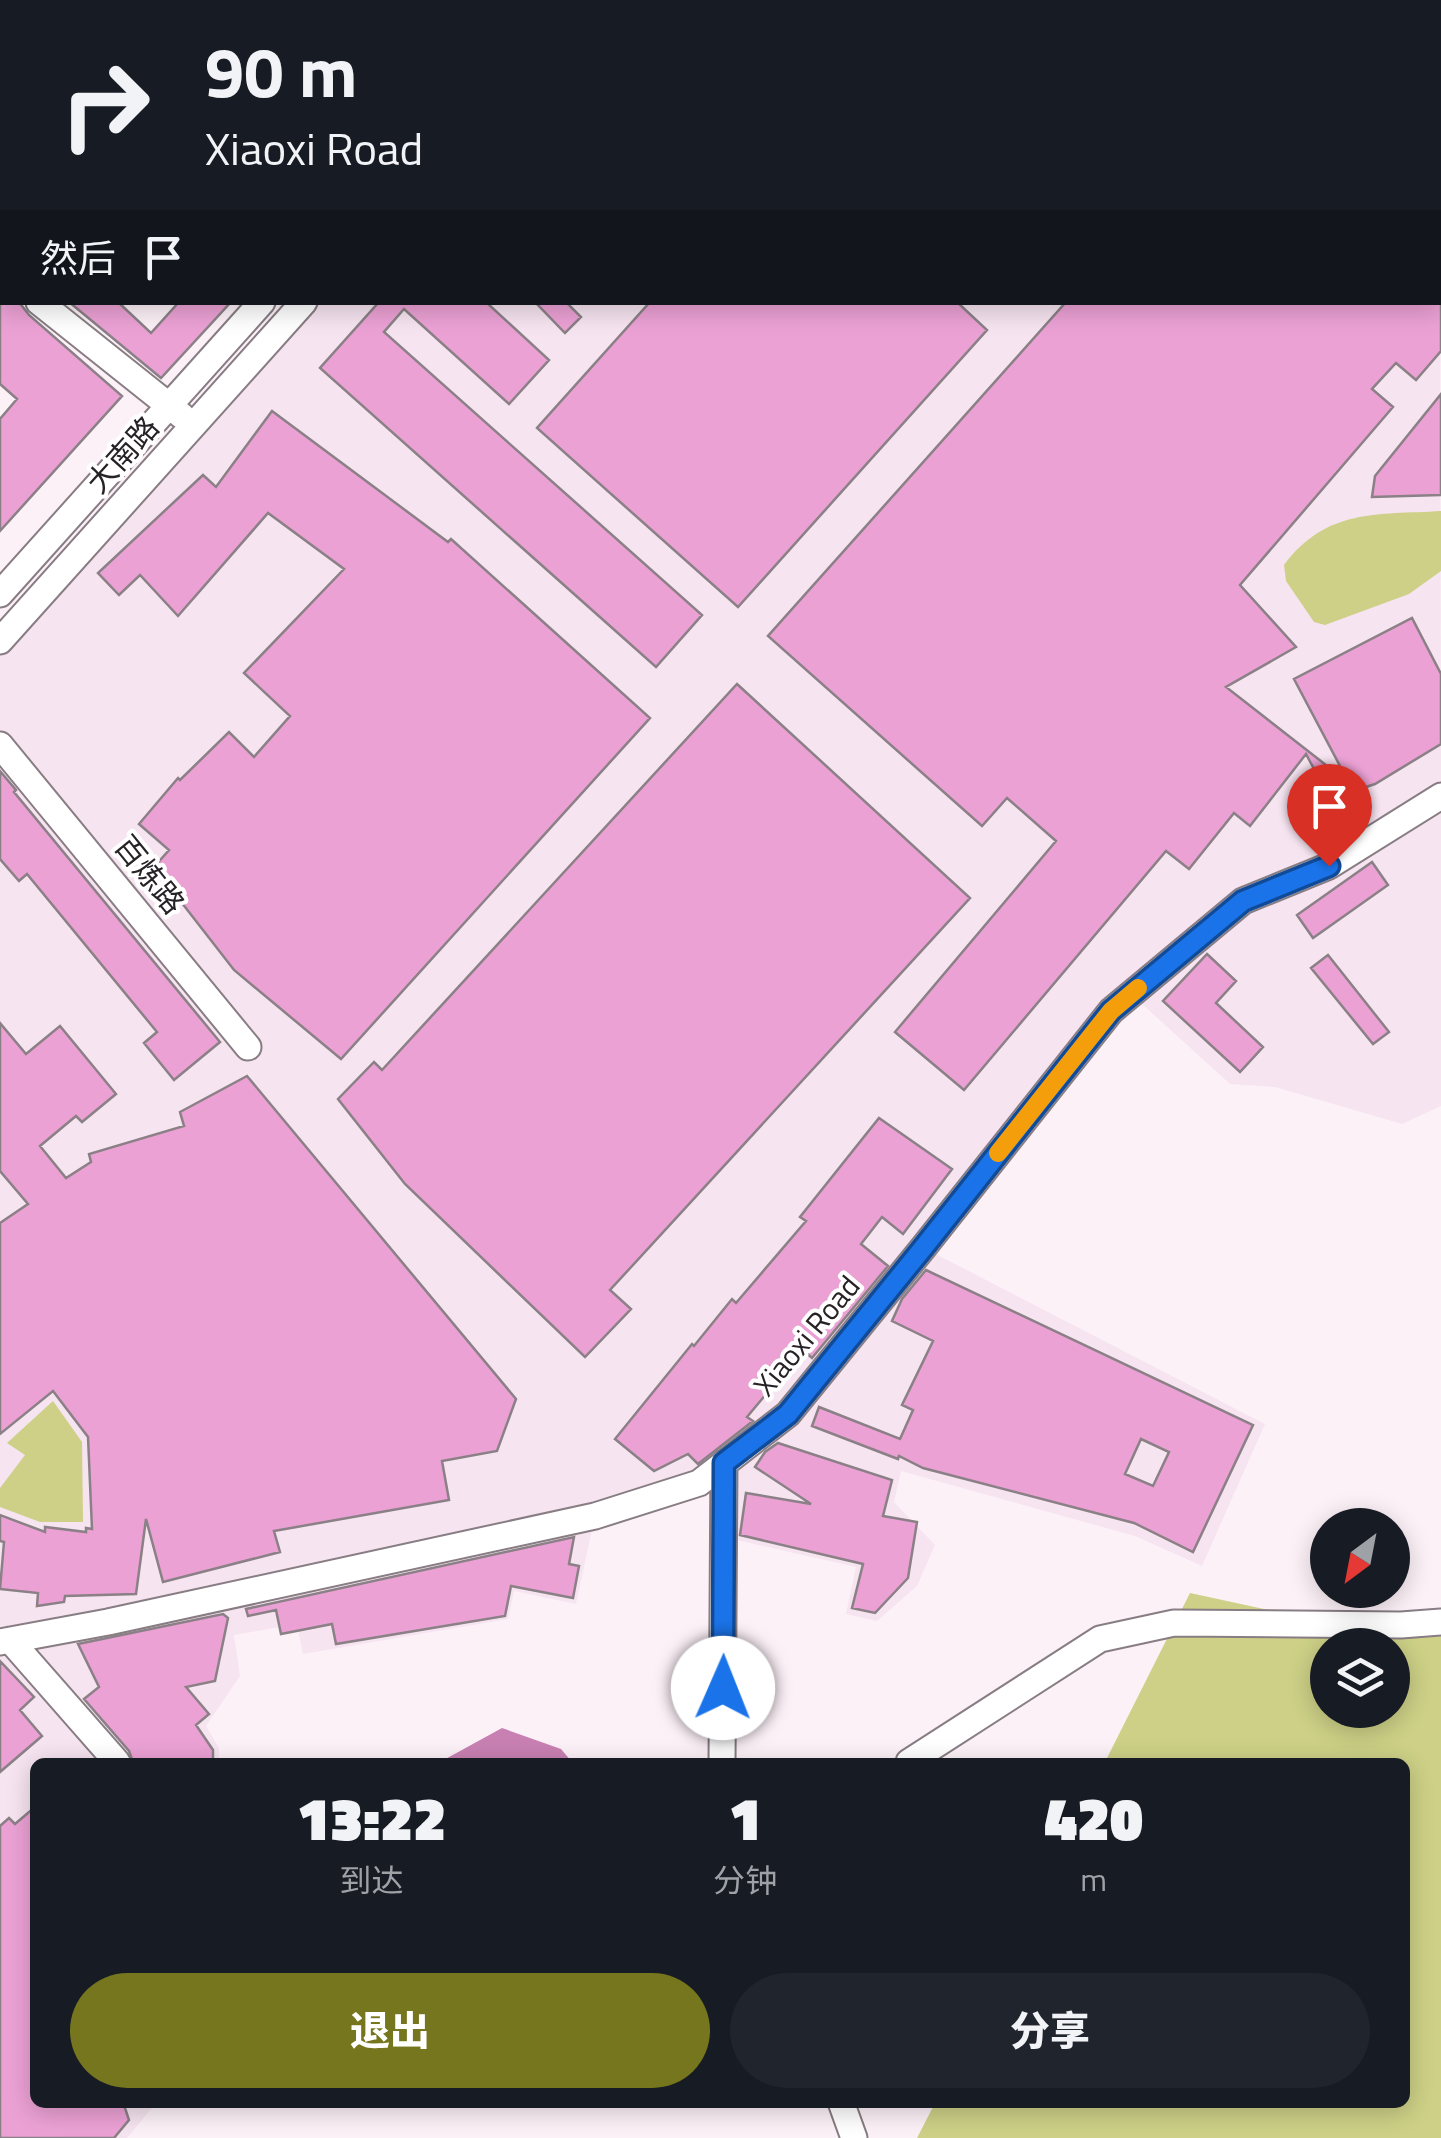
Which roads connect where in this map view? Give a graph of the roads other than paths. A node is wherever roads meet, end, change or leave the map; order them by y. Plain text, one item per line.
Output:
1 (42, 305) edge
2 (262, 305) edge
3 (296, 312) edge
4 (169, 406) junction
5 (194, 425) junction
6 (0, 594) edge
7 (5, 626) edge
8 (0, 745) edge
9 (1441, 796) edge
10 (248, 1047) dead end
11 (724, 1463) junction
12 (1441, 1622) edge
13 (5, 1642) edge
14 (113, 1758) edge
15 (722, 1758) edge
16 (915, 1758) edge
17 (842, 2108) edge
18 (854, 2138) edge

1 - 4 street
2 - 4 street, 大南路
3 - 5 street, 大南路
4 - 5 street
4 - 6 street, 大南路
5 - 7 street, 大南路
8 - 10 street, 百炼路
9 - 11 street, Xiaoxi Road
11 - 13 street, Xiaoxi Road
11 - 15 street
12 - 16 street
13 - 14 street
17 - 18 street

